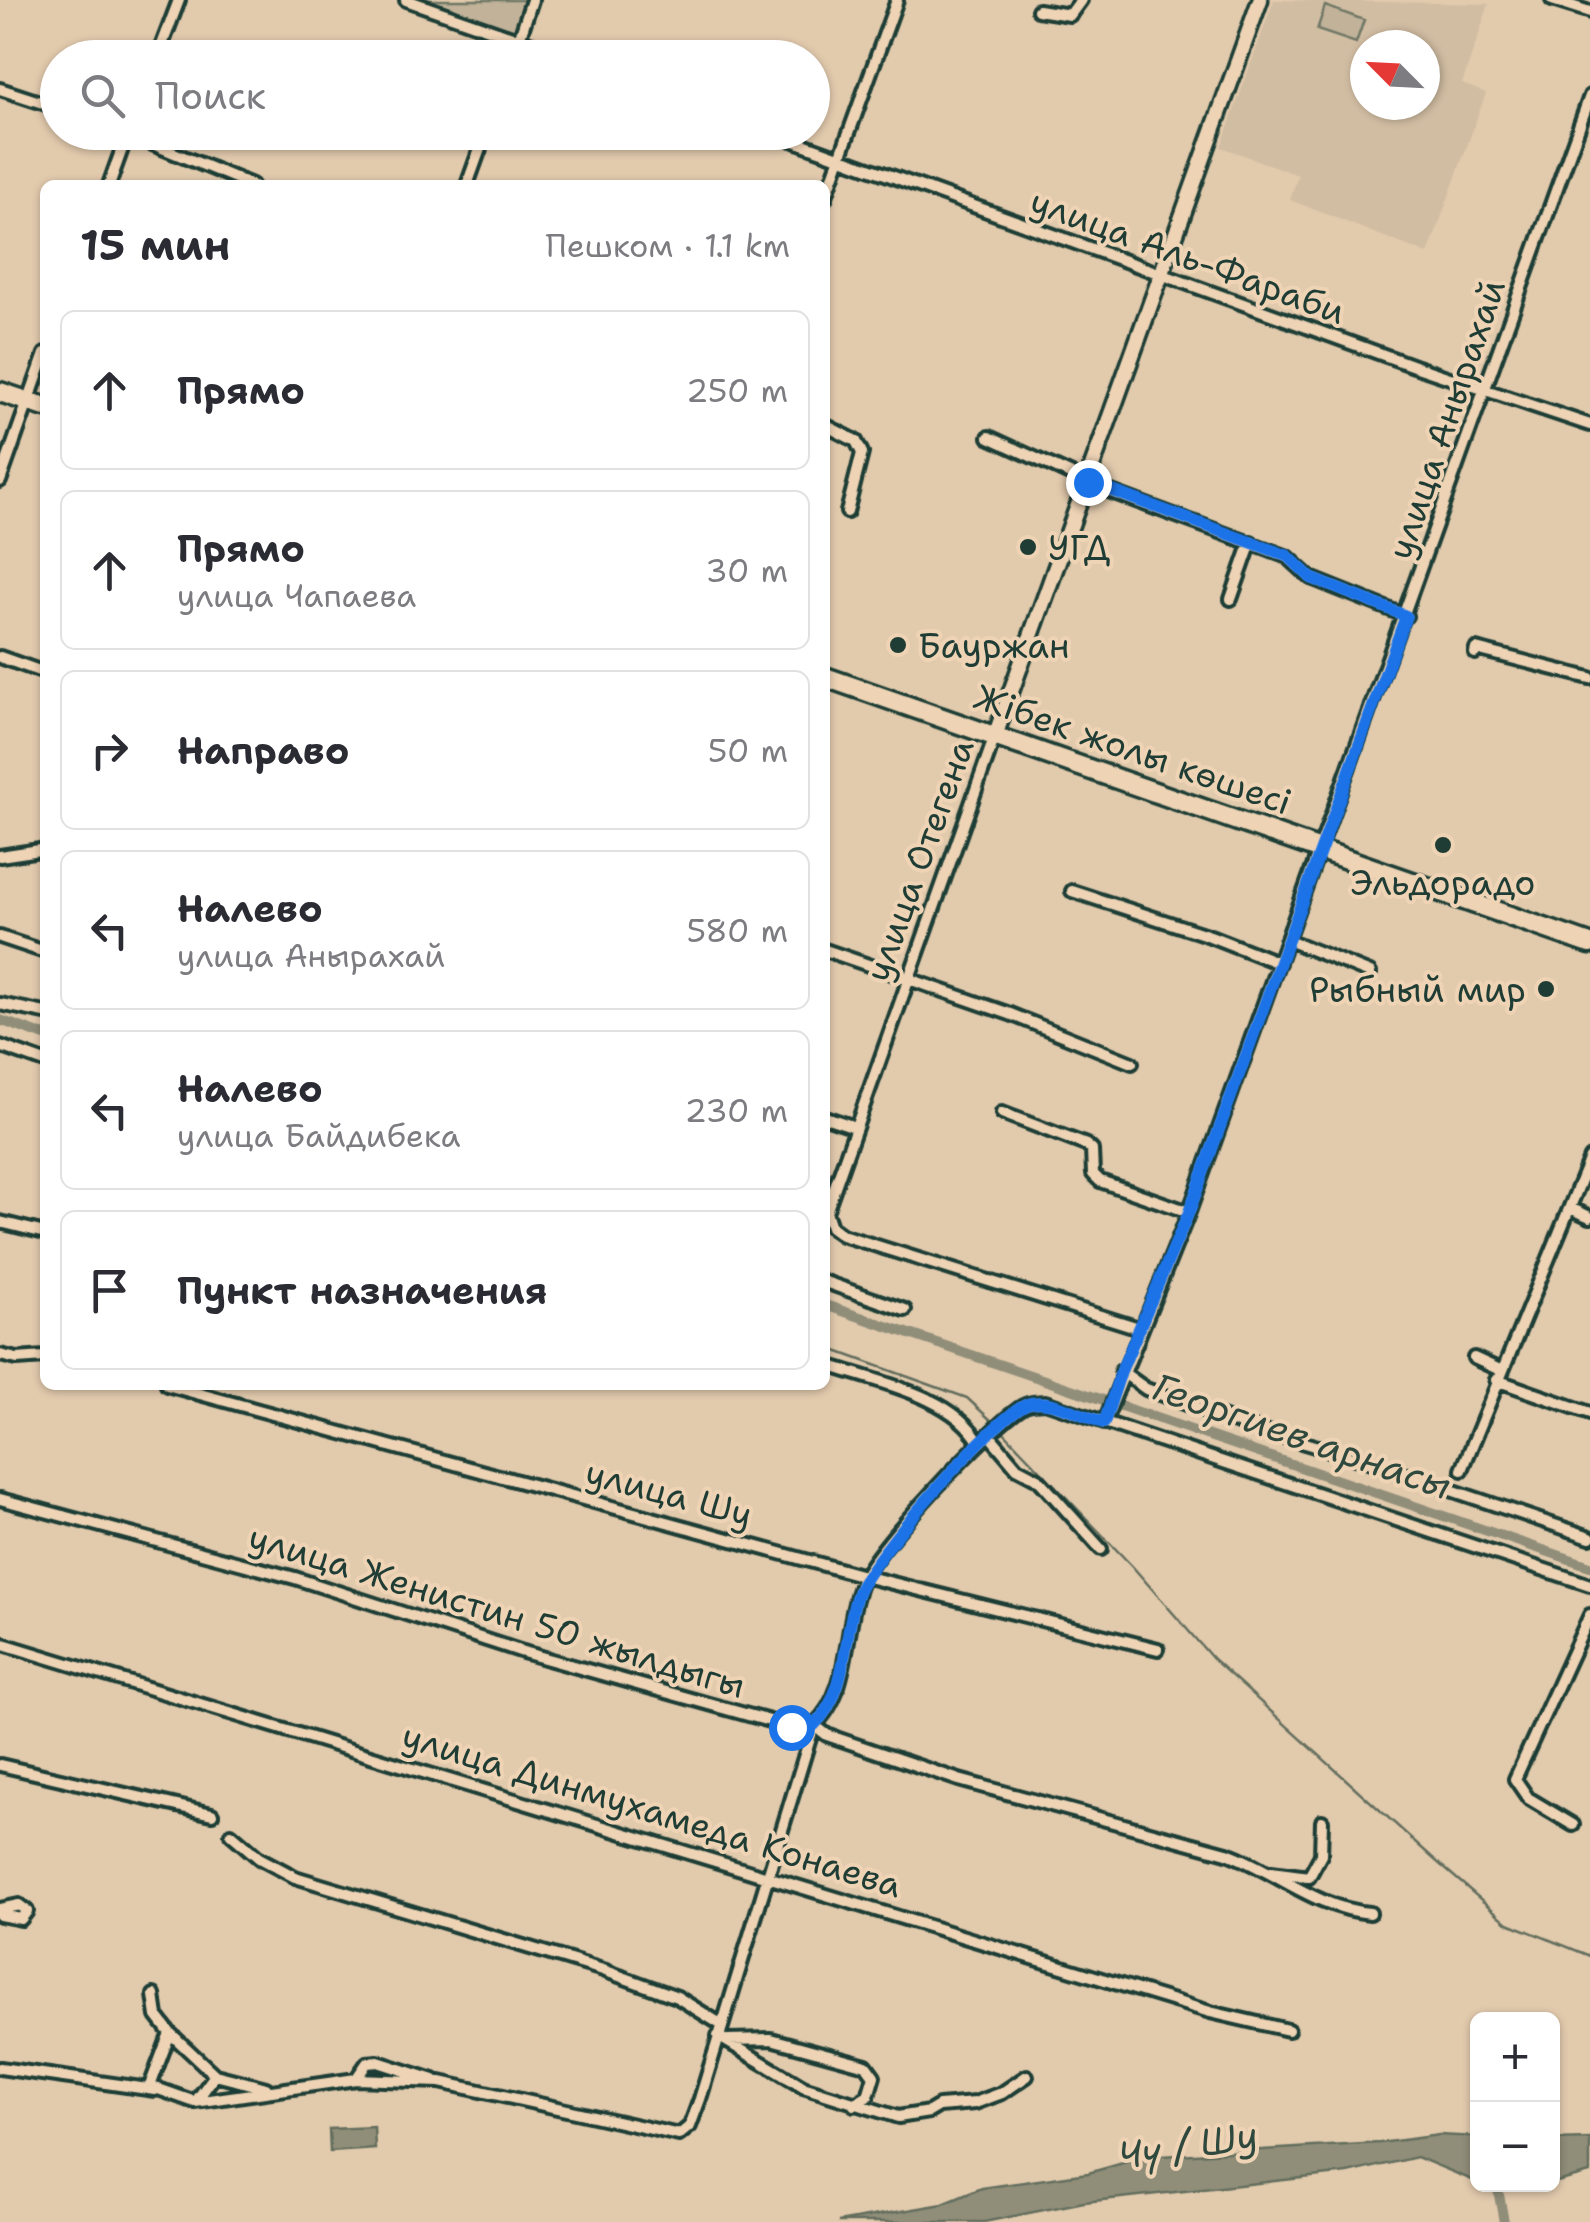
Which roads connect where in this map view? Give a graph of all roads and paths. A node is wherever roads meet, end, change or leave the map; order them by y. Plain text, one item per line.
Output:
1 (179, 0) edge
2 (406, 0) edge
3 (532, 0) edge
4 (896, 0) edge
5 (1081, 0) edge
6 (1260, 0) edge
7 (1552, 0) edge
8 (1038, 10) dead end
9 (1590, 12) edge
10 (520, 38) junction
11 (164, 40) edge
12 (525, 40) edge
13 (0, 89) edge
14 (1590, 96) edge
15 (40, 102) edge
16 (120, 150) edge
17 (167, 150) edge
18 (480, 150) edge
19 (818, 150) edge
20 (840, 158) junction
21 (110, 180) edge
22 (240, 180) edge
23 (469, 180) edge
24 (830, 185) edge
25 (1160, 274) junction
26 (1485, 390) junction
27 (0, 392) edge
28 (36, 404) edge
29 (1590, 425) edge
30 (830, 428) edge
31 (988, 437) dead end
32 (0, 481) edge
33 (1088, 482) junction
34 (847, 512) dead end
35 (1251, 542) junction
36 (1231, 599) dead end
37 (1406, 616) junction
38 (1474, 653) dead end
39 (0, 657) edge
40 (40, 670) edge
41 (1590, 678) edge
42 (830, 679) edge
43 (995, 736) junction
44 (1320, 848) junction
45 (40, 850) dead end
46 (0, 856) edge
47 (1072, 891) dead end
48 (0, 937) edge
49 (1288, 940) junction
50 (1590, 944) edge
51 (40, 950) edge
52 (830, 952) edge
53 (1279, 964) junction
54 (1370, 973) dead end
55 (908, 977) junction
56 (0, 1004) edge
57 (40, 1012) edge
58 (0, 1046) edge
59 (40, 1060) edge
60 (1132, 1063) dead end
61 (1002, 1113) dead end
62 (830, 1119) edge
63 (855, 1127) junction
64 (1590, 1158) edge
65 (830, 1200) edge
66 (1570, 1208) junction
67 (1189, 1212) junction
68 (1590, 1216) edge
69 (0, 1222) edge
70 (830, 1224) edge
71 (40, 1233) edge
72 (830, 1284) edge
73 (905, 1310) dead end
74 (1139, 1328) junction
75 (0, 1355) edge
76 (40, 1356) edge
77 (1474, 1358) dead end
78 (830, 1366) edge
79 (1120, 1375) junction
80 (1498, 1375) junction
81 (185, 1390) edge
82 (1590, 1412) edge
83 (1104, 1423) junction
84 (990, 1436) junction
85 (978, 1442) junction
86 (1462, 1470) dead end
87 (0, 1499) edge
88 (1587, 1536) edge
89 (1101, 1549) dead end
90 (864, 1576) junction
91 (1590, 1585) edge
92 (1590, 1615) edge
93 (0, 1643) edge
94 (1158, 1648) dead end
95 (814, 1725) junction
96 (0, 1765) edge
97 (212, 1814) dead end
98 (1322, 1821) dead end
99 (1573, 1825) dead end
100 (231, 1834) dead end
101 (1271, 1872) junction
102 (770, 1875) junction
103 (1370, 1913) dead end
104 (154, 1995) dead end
105 (720, 2030) junction
106 (1288, 2030) dead end
107 (170, 2033) junction
108 (0, 2068) edge
109 (215, 2076) junction
110 (1027, 2076) dead end
111 (356, 2079) junction
112 (440, 2082) junction
113 (156, 2090) junction
114 (272, 2090) junction
115 (195, 2102) junction
116 (854, 2105) junction

1 - 11 street
2 - 10 street
3 - 10 street
4 - 20 street
5 - 8 street
6 - 25 main road, улица Отегена
7 - 9 street
10 - 12 street
13 - 15 street
14 - 26 street, улица Анырахай
16 - 21 street
17 - 22 street
18 - 23 street
19 - 20 street, улица Аль-Фараби
20 - 24 street
20 - 25 street, улица Аль-Фараби
25 - 26 street, улица Аль-Фараби
25 - 33 main road, улица Отегена
26 - 29 street, улица Аль-Фараби
26 - 37 street, улица Анырахай
27 - 28 highway
28 - 32 street
30 - 34 street
31 - 33 street
33 - 35 street
33 - 43 main road, улица Отегена
35 - 36 street
35 - 37 street
37 - 44 street, улица Анырахай
38 - 41 street
39 - 40 street
42 - 43 highway, Жібек жолы көшесі
43 - 44 highway, Жібек жолы көшесі
43 - 55 street, улица Отегена
44 - 49 street, улица Анырахай
44 - 50 highway, Жібек жолы көшесі
45 - 46 street
47 - 53 street
48 - 51 street
49 - 53 street, улица Анырахай
49 - 54 street
52 - 55 street
53 - 67 street, улица Анырахай
55 - 60 street
55 - 63 street, улица Отегена
56 - 57 street
58 - 59 street
61 - 67 street
62 - 63 street
63 - 65 street, улица Отегена
64 - 66 street
66 - 68 street
66 - 80 street
67 - 74 street, улица Анырахай
69 - 71 street
70 - 74 street
72 - 73 street
74 - 79 street, улица Анырахай
75 - 76 street
77 - 80 street
78 - 85 street
79 - 83 street, улица Анырахай
79 - 88 street
80 - 82 street
80 - 86 street
81 - 90 street, улица Шу
83 - 84 street
83 - 91 street
84 - 85 street
84 - 89 street
85 - 90 street
87 - 95 street, улица Женистин 50 жылдыгы
90 - 94 street, улица Шу
90 - 95 street
92 - 99 street
93 - 102 street, улица Динмухамеда Конаева
95 - 101 street, улица Женистин 50 жылдыгы
95 - 102 street
96 - 97 street
98 - 101 street
100 - 105 street
101 - 103 street, улица Женистин 50 жылдыгы
102 - 105 street
102 - 106 street, улица Динмухамеда Конаева
104 - 107 street
105 - 112 street
105 - 116 street
105 - 116 street
107 - 109 street
107 - 113 street
108 - 113 street
109 - 114 street
109 - 115 street
110 - 116 street
111 - 112 street
111 - 112 street
111 - 114 street
113 - 115 street
114 - 115 street

